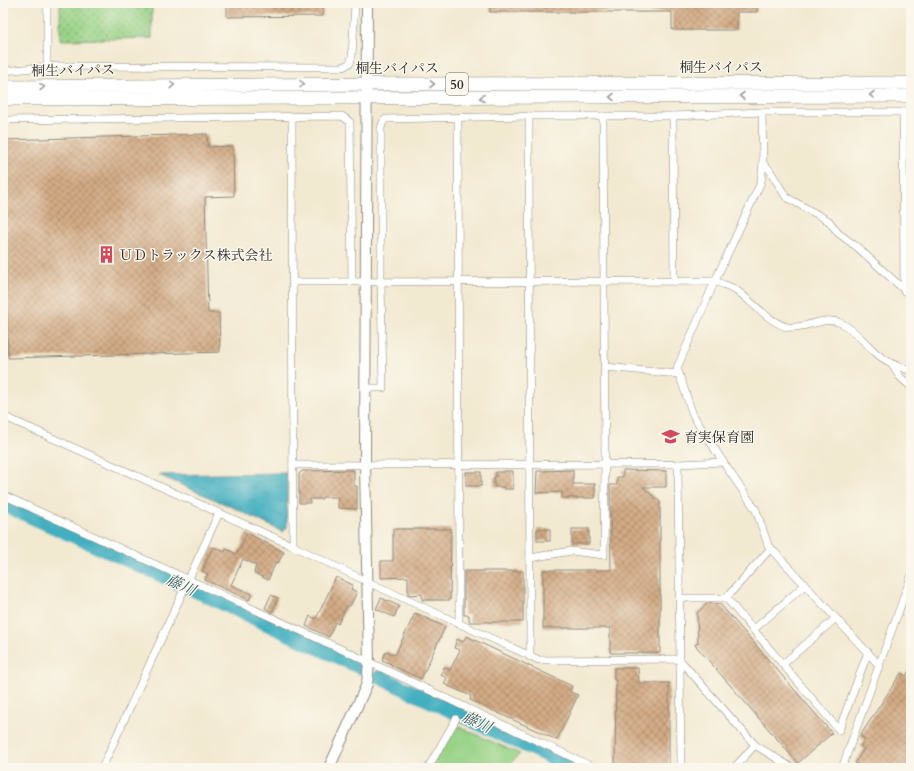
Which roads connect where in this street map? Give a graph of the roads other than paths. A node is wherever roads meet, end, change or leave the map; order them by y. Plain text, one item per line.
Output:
1 (47, 3) edge
2 (355, 3) edge
3 (367, 3) edge
4 (48, 67) junction
5 (3, 70) edge
6 (911, 83) edge
7 (365, 84) junction
8 (3, 87) edge
9 (911, 96) edge
10 (366, 98) junction
11 (3, 99) edge
12 (762, 112) junction
13 (907, 112) edge
14 (529, 116) junction
15 (603, 116) junction
16 (673, 116) junction
17 (292, 117) junction
18 (458, 118) junction
19 (3, 120) edge
20 (763, 164) junction
21 (907, 256) edge
22 (605, 281) junction
23 (674, 281) junction
24 (292, 282) junction
25 (352, 282) junction
26 (366, 282) junction
27 (381, 282) junction
28 (458, 282) junction
29 (528, 282) junction
30 (715, 282) junction
31 (904, 291) junction
32 (911, 296) edge
33 (893, 365) junction
34 (605, 367) junction
35 (911, 371) edge
36 (678, 374) junction
37 (911, 387) edge
38 (366, 388) junction
39 (3, 416) edge
40 (723, 462) junction
41 (459, 464) junction
42 (530, 464) junction
43 (606, 464) junction
44 (678, 464) junction
45 (292, 465) junction
46 (365, 466) junction
47 (3, 495) edge
48 (219, 513) junction
49 (293, 546) junction
50 (771, 548) junction
51 (530, 558) junction
52 (911, 578) edge
53 (188, 579) junction
54 (368, 582) junction
55 (805, 585) junction
56 (679, 598) junction
57 (726, 598) junction
58 (836, 618) junction
59 (459, 624) junction
60 (753, 630) junction
61 (868, 652) junction
62 (530, 657) junction
63 (679, 659) junction
64 (369, 662) junction
65 (783, 664) junction
66 (880, 666) junction
67 (456, 719) dead end
68 (755, 745) junction
69 (102, 768) edge
70 (329, 768) edge
71 (428, 768) edge
72 (595, 768) edge
73 (681, 768) edge
74 (734, 768) edge
75 (792, 768) edge
76 (842, 768) edge

1 - 4 street
2 - 4 street
3 - 7 street
4 - 5 street
7 -> 6 highway, 桐生バイパス / 50
8 -> 7 highway, 桐生バイパス / 50
7 - 10 street
9 -> 10 highway, 桐生バイパス / 50
10 - 11 highway, 桐生バイパス / 50
10 - 26 street
12 - 13 street
12 - 16 street
12 - 20 street
13 - 21 street
14 - 15 street
14 - 18 street
14 - 29 street
15 - 16 street
15 - 22 street
16 - 23 street
17 - 19 street
17 - 24 street
17 - 25 street
18 - 27 street
18 - 28 street
20 - 30 street
20 - 31 street
21 - 31 street
22 - 23 street
22 - 29 street
22 - 34 street
23 - 30 street
24 - 25 street
24 - 45 street
25 - 26 street
26 - 27 street
26 - 38 street
27 - 28 street
27 - 38 street
28 - 29 street
28 - 41 street
29 - 42 street
30 - 33 street
30 - 36 street
31 - 32 street
33 - 35 street
33 - 37 street
34 - 36 street
34 - 43 street
36 - 40 street
38 - 46 street
39 - 48 street
40 - 44 street
40 - 50 street
41 - 42 street
41 - 46 street
41 - 59 street
42 - 43 street
42 - 51 street
43 - 44 street
43 - 51 street
44 - 56 street
45 - 46 street
45 - 49 street
46 - 54 street
47 - 53 street
48 - 49 street
48 - 53 street
49 - 54 street
50 - 55 street
50 - 57 street
51 - 62 street
52 - 66 street
53 - 64 street
53 - 69 street
54 - 59 street
54 - 64 street
55 - 58 street
55 - 60 street
56 - 57 street
56 - 63 street
57 - 60 street
58 - 61 street
58 - 65 street
59 - 62 street
60 - 65 street
61 - 65 street
61 - 66 street
62 - 63 street
63 - 68 street
63 - 73 street
64 - 70 street
64 - 72 street
66 - 76 street
67 - 71 street
68 - 74 street
68 - 75 street

